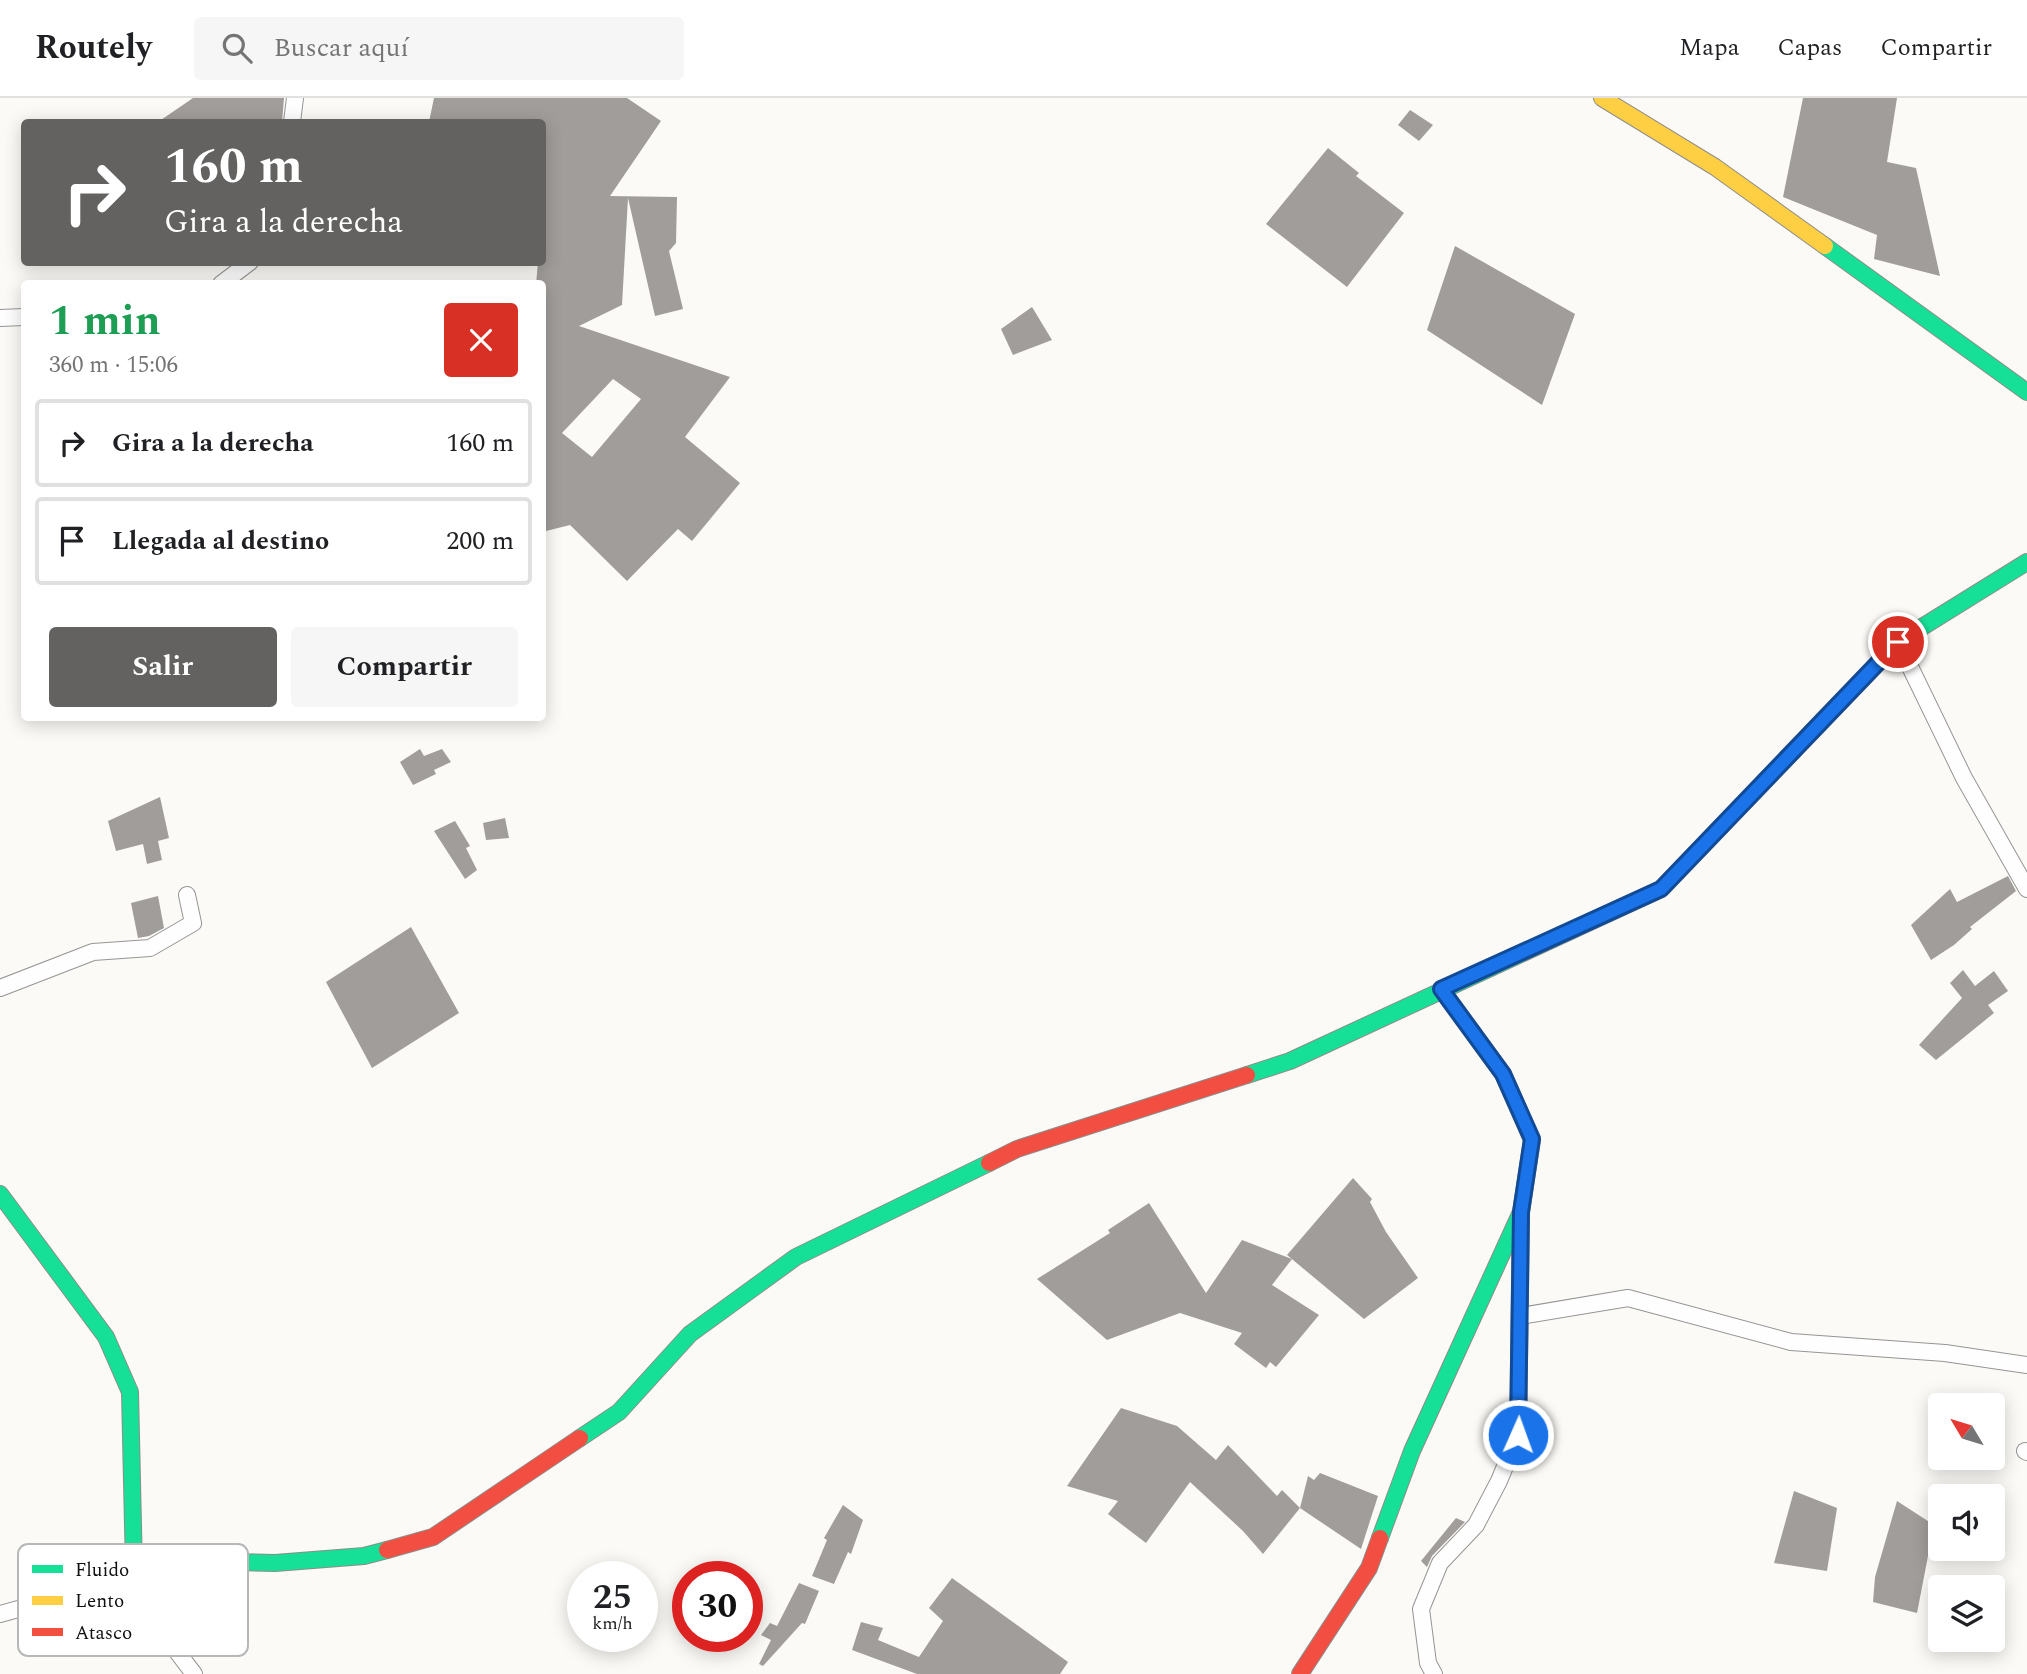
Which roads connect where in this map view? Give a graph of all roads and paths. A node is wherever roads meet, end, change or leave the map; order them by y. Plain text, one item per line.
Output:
1 (295, 98) edge
2 (1602, 98) edge
3 (292, 119) edge
4 (245, 266) edge
5 (226, 280) edge
6 (21, 317) edge
7 (0, 318) edge
8 (2027, 392) edge
9 (2027, 562) edge
10 (1898, 642) junction
11 (2027, 889) edge
12 (187, 895) dead end
13 (0, 988) edge
14 (1441, 989) junction
15 (0, 1194) edge
16 (1521, 1212) junction
17 (1521, 1316) junction
18 (2027, 1365) edge
19 (129, 1544) edge
20 (248, 1562) edge
21 (18, 1609) edge
22 (0, 1614) edge
23 (182, 1656) edge
24 (194, 1674) edge
25 (1300, 1674) edge
26 (1434, 1674) edge

1 - 3 street
2 - 8 street
4 - 5 street
6 - 7 street
9 - 10 street
10 - 11 street
10 - 14 street
12 - 13 street
14 - 16 street
14 - 20 street
15 - 19 street
16 - 17 street
16 - 25 street
17 - 18 street
17 - 26 street
21 - 22 street
23 - 24 street

